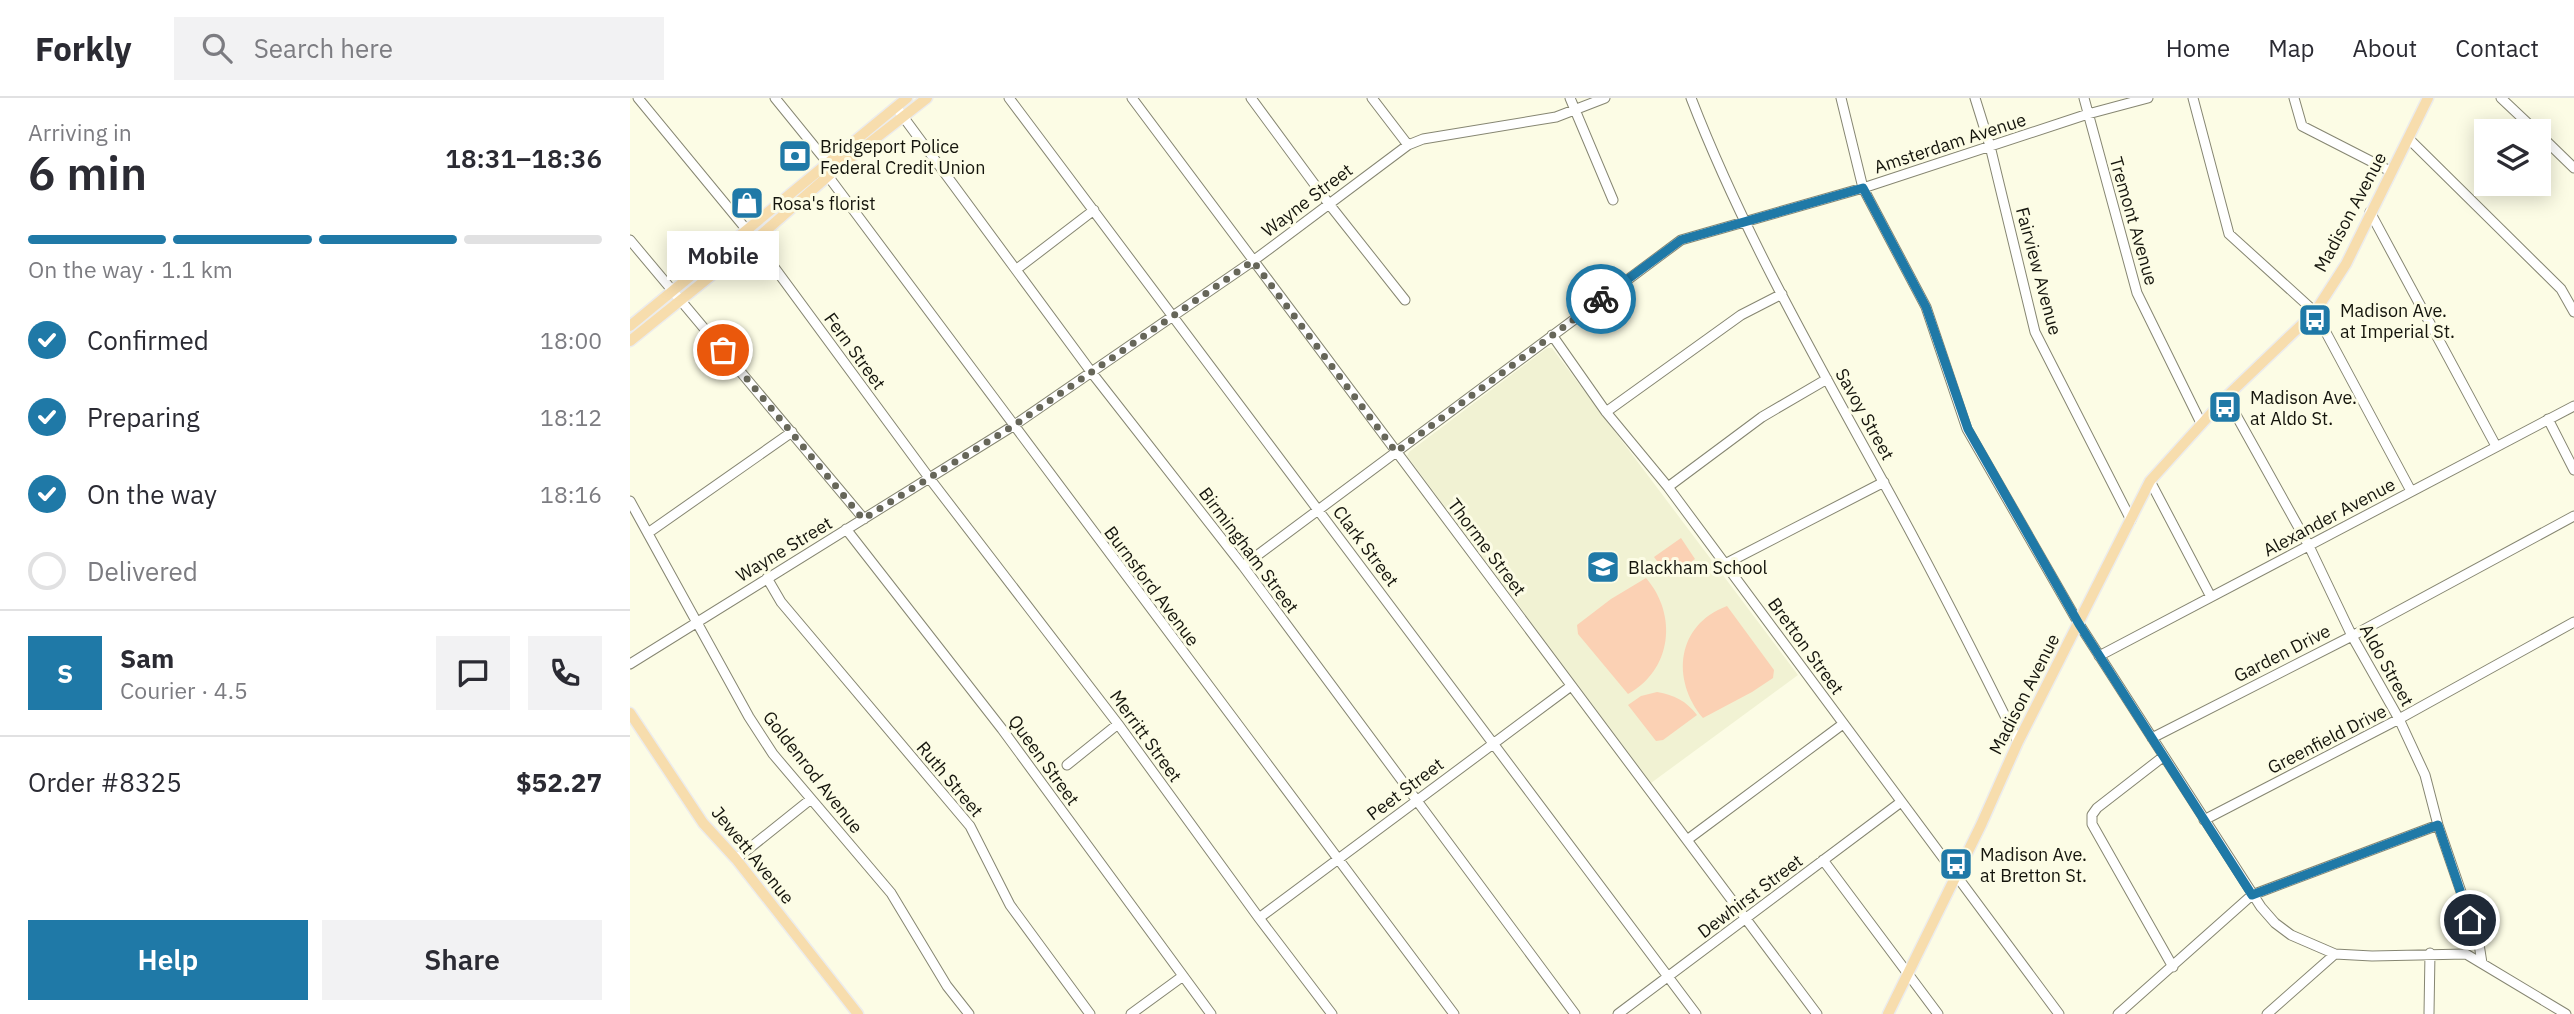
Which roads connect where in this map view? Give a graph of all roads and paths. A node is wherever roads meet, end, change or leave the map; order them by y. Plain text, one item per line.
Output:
1 (638, 98) edge
2 (775, 98) edge
3 (907, 98) edge
4 (927, 98) edge
5 (1009, 98) edge
6 (1132, 98) edge
7 (1251, 98) edge
8 (1372, 98) edge
9 (1570, 98) edge
10 (1605, 98) edge
11 (1691, 98) edge
12 (1841, 98) edge
13 (1975, 98) edge
14 (2084, 98) edge
15 (2148, 98) edge
16 (2193, 98) edge
17 (2294, 98) edge
18 (2428, 98) edge
19 (2501, 98) edge
20 (630, 105) edge
21 (900, 111) junction
22 (1576, 111) junction
23 (2088, 114) junction
24 (2523, 119) edge
25 (2409, 139) junction
26 (1408, 145) junction
27 (1990, 145) junction
28 (2551, 146) edge
29 (827, 162) junction
30 (2574, 168) edge
31 (2390, 171) junction
32 (828, 176) junction
33 (1863, 188) junction
34 (1613, 201) dead end
35 (1329, 204) junction
36 (1094, 210) junction
37 (2370, 212) junction
38 (1745, 222) junction
39 (746, 229) junction
40 (630, 240) edge
41 (754, 241) junction
42 (1253, 261) junction
43 (1017, 269) junction
44 (1782, 294) junction
45 (677, 295) junction
46 (1405, 300) dead end
47 (2315, 312) junction
48 (2574, 312) edge
49 (1173, 316) junction
50 (630, 327) edge
51 (1552, 335) junction
52 (630, 341) edge
53 (1092, 373) junction
54 (1828, 379) junction
55 (2226, 397) junction
56 (2574, 406) edge
57 (1606, 412) junction
58 (2548, 419) junction
59 (2201, 423) junction
60 (1013, 426) junction
61 (792, 432) junction
62 (2496, 446) junction
63 (1396, 452) junction
64 (2574, 470) edge
65 (930, 479) junction
66 (2150, 481) junction
67 (1884, 482) junction
68 (1668, 487) junction
69 (2411, 491) junction
70 (630, 501) edge
71 (1319, 510) junction
72 (2574, 516) edge
73 (863, 519) junction
74 (2131, 520) junction
75 (846, 529) junction
76 (648, 533) junction
77 (2309, 546) junction
78 (1725, 564) junction
79 (1243, 566) junction
80 (767, 578) junction
81 (2211, 597) junction
82 (697, 621) junction
83 (2574, 622) edge
84 (2079, 624) junction
85 (2352, 636) junction
86 (2099, 656) junction
87 (630, 664) edge
88 (1571, 686) junction
89 (630, 713) edge
90 (2399, 719) junction
91 (1118, 724) junction
92 (1843, 724) junction
93 (2151, 737) junction
94 (2018, 741) junction
95 (1493, 743) junction
96 (2164, 756) junction
97 (1067, 765) dead end
98 (811, 799) junction
99 (1415, 802) junction
100 (1901, 802) junction
101 (2204, 820) junction
102 (2438, 825) junction
103 (1687, 840) junction
104 (736, 859) junction
105 (1337, 860) junction
106 (1823, 860) junction
107 (1957, 876) junction
108 (2252, 895) junction
109 (1259, 919) junction
110 (1746, 919) junction
111 (2430, 953) junction
112 (2335, 954) junction
113 (2482, 963) junction
114 (2173, 967) junction
115 (1908, 974) junction
116 (1183, 976) junction
117 (1668, 976) junction
118 (2429, 1013) edge
119 (858, 1014) edge
120 (969, 1014) edge
121 (1090, 1014) edge
122 (1131, 1014) edge
123 (1211, 1014) edge
124 (1332, 1014) edge
125 (1454, 1014) edge
126 (1575, 1014) edge
127 (1618, 1014) edge
128 (1696, 1014) edge
129 (1817, 1014) edge
130 (1888, 1014) edge
131 (1938, 1014) edge
132 (2059, 1014) edge
133 (2118, 1014) edge
134 (2267, 1014) edge
135 (2567, 1014) edge

1 - 20 street
1 - 39 street, Fern Street
2 - 29 street
3 - 21 main road
4 - 21 main road
5 - 36 street, Clark Street
6 - 42 street, Thorme Street
7 - 35 street
8 - 26 street
9 - 22 street
10 - 22 street, Wayne Street
11 - 38 street, Savoy Street
12 - 33 street
13 - 27 street, Fairview Avenue
14 - 23 street, Tremont Avenue
15 - 23 street, Amsterdam Avenue
16 - 47 street
17 - 31 street
18 - 25 main road, Madison Avenue
19 - 24 street
21 - 29 main road
21 - 32 main road
21 - 43 street, Birmingham Street
22 - 26 street, Wayne Street
22 - 34 street
23 - 27 street, Amsterdam Avenue
23 - 59 street, Tremont Avenue
25 - 31 main road, Madison Avenue
25 - 48 street
26 - 35 street, Wayne Street
27 - 33 street, Amsterdam Avenue
27 - 74 street, Fairview Avenue
28 - 30 street
29 - 32 street
29 - 39 main road
31 - 37 main road, Madison Avenue
32 - 41 main road
32 - 60 street, Burnsford Avenue
33 - 38 street, Amsterdam Avenue
33 - 84 street
35 - 42 street, Wayne Street
35 - 46 street
36 - 43 street
36 - 49 street, Clark Street
37 - 47 main road, Madison Avenue
37 - 62 street
38 - 44 street, Savoy Street
38 - 51 street, Amsterdam Avenue
39 - 41 street, Fern Street
39 - 45 main road
40 - 45 street
41 - 45 main road
41 - 65 street, Fern Street
42 - 49 street, Wayne Street
42 - 63 street, Thorme Street
43 - 53 street, Birmingham Street
44 - 54 street, Savoy Street
44 - 57 street
45 - 50 main road
45 - 52 main road
45 - 61 street
47 - 55 main road, Madison Avenue
47 - 69 street
49 - 53 street, Wayne Street
49 - 71 street, Clark Street
51 - 57 street, Bretton Street
51 - 63 street, Amsterdam Avenue
53 - 60 street, Wayne Street
53 - 79 street, Birmingham Street
54 - 67 street, Savoy Street
54 - 68 street
55 - 59 main road, Madison Avenue
55 - 77 street, Aldo Street
56 - 58 street, Alexander Avenue
57 - 68 street, Bretton Street
58 - 62 street, Alexander Avenue
58 - 64 street
59 - 66 main road, Madison Avenue
60 - 65 street, Wayne Street
60 - 105 street, Burnsford Avenue
61 - 73 street
61 - 76 street
62 - 69 street, Alexander Avenue
63 - 71 street, Amsterdam Avenue
63 - 88 street, Thorme Street
65 - 73 street, Wayne Street
65 - 91 street, Merritt Street
66 - 74 main road, Madison Avenue
66 - 81 street
67 - 78 street
67 - 94 street, Savoy Street
68 - 78 street, Bretton Street
69 - 77 street, Alexander Avenue
70 - 76 street, Goldenrod Avenue
71 - 79 street, Amsterdam Avenue
71 - 95 street, Clark Street
72 - 85 street, Garden Drive
73 - 75 street, Wayne Street
74 - 84 main road, Madison Avenue
75 - 80 street, Wayne Street
75 - 116 street, Queen Street
76 - 82 street, Goldenrod Avenue
77 - 81 street, Alexander Avenue
77 - 85 street, Aldo Street
78 - 92 street, Bretton Street
79 - 99 street, Birmingham Street
80 - 82 street, Wayne Street
80 - 121 street, Ruth Street
81 - 86 street, Alexander Avenue
82 - 87 street, Wayne Street
82 - 98 street, Goldenrod Avenue
83 - 90 street, Greenfield Drive
84 - 86 street
84 - 94 main road, Madison Avenue
85 - 90 street, Aldo Street
85 - 93 street, Garden Drive
86 - 93 street
88 - 95 street, Peet Street
88 - 103 street, Thorme Street
89 - 104 main road, Jewett Avenue
90 - 101 street, Greenfield Drive
90 - 102 street, Aldo Street
91 - 97 street
91 - 109 street, Merritt Street
92 - 100 street, Bretton Street
92 - 103 street
93 - 96 street
94 - 107 main road, Madison Avenue
95 - 99 street, Peet Street
95 - 117 street, Clark Street
96 - 101 street
96 - 114 street
98 - 104 street
98 - 120 street, Goldenrod Avenue
99 - 105 street, Peet Street
99 - 126 street, Birmingham Street
100 - 106 street, Dewhirst Street
100 - 107 street, Bretton Street
101 - 108 street
102 - 108 street
102 - 113 street, Aldo Street
103 - 110 street, Thorme Street
104 - 119 main road, Jewett Avenue
105 - 109 street, Peet Street
105 - 125 street, Burnsford Avenue
106 - 110 street, Dewhirst Street
106 - 115 street
107 - 115 main road, Madison Avenue
107 - 132 street, Bretton Street
108 - 112 street
108 - 114 street
109 - 124 street, Merritt Street
110 - 117 street, Dewhirst Street
110 - 129 street, Thorme Street
111 - 112 street
111 - 113 street
111 - 118 street
112 - 134 street
113 - 135 street
114 - 133 street
115 - 130 main road, Madison Avenue
115 - 131 street
116 - 122 street
116 - 123 street, Queen Street
117 - 127 street, Dewhirst Street
117 - 128 street, Clark Street

